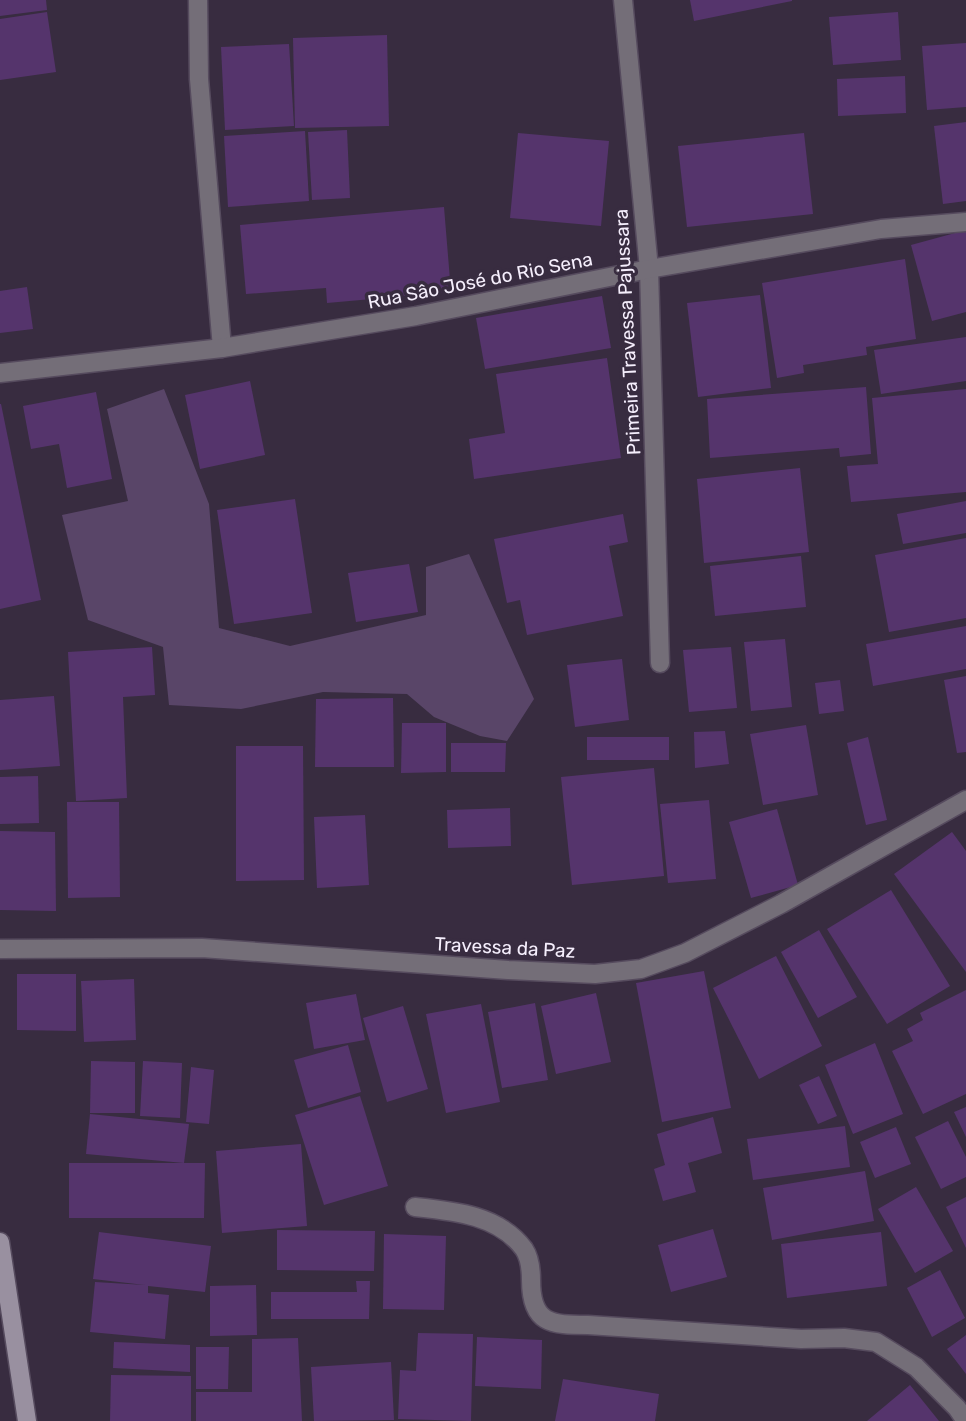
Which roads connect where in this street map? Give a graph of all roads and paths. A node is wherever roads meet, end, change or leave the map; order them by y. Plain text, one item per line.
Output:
1 (198, 0) edge
2 (623, 0) edge
3 (966, 222) edge
4 (649, 269) junction
5 (222, 348) junction
6 (0, 373) edge
7 (660, 663) dead end
8 (966, 800) edge
9 (0, 950) edge
10 (415, 1207) dead end
11 (0, 1242) edge
12 (27, 1421) edge
13 (966, 1421) edge

1 - 5 street
2 - 4 street, Primeira Travessa Pajussara
3 - 4 street, Rua Sâo José do Rio Sena
4 - 5 street, Rua Sâo José do Rio Sena
4 - 7 street, Primeira Travessa Pajussara
5 - 6 street, Rua Sâo José do Rio Sena
8 - 9 street, Travessa da Paz
10 - 13 street
11 - 12 main road

